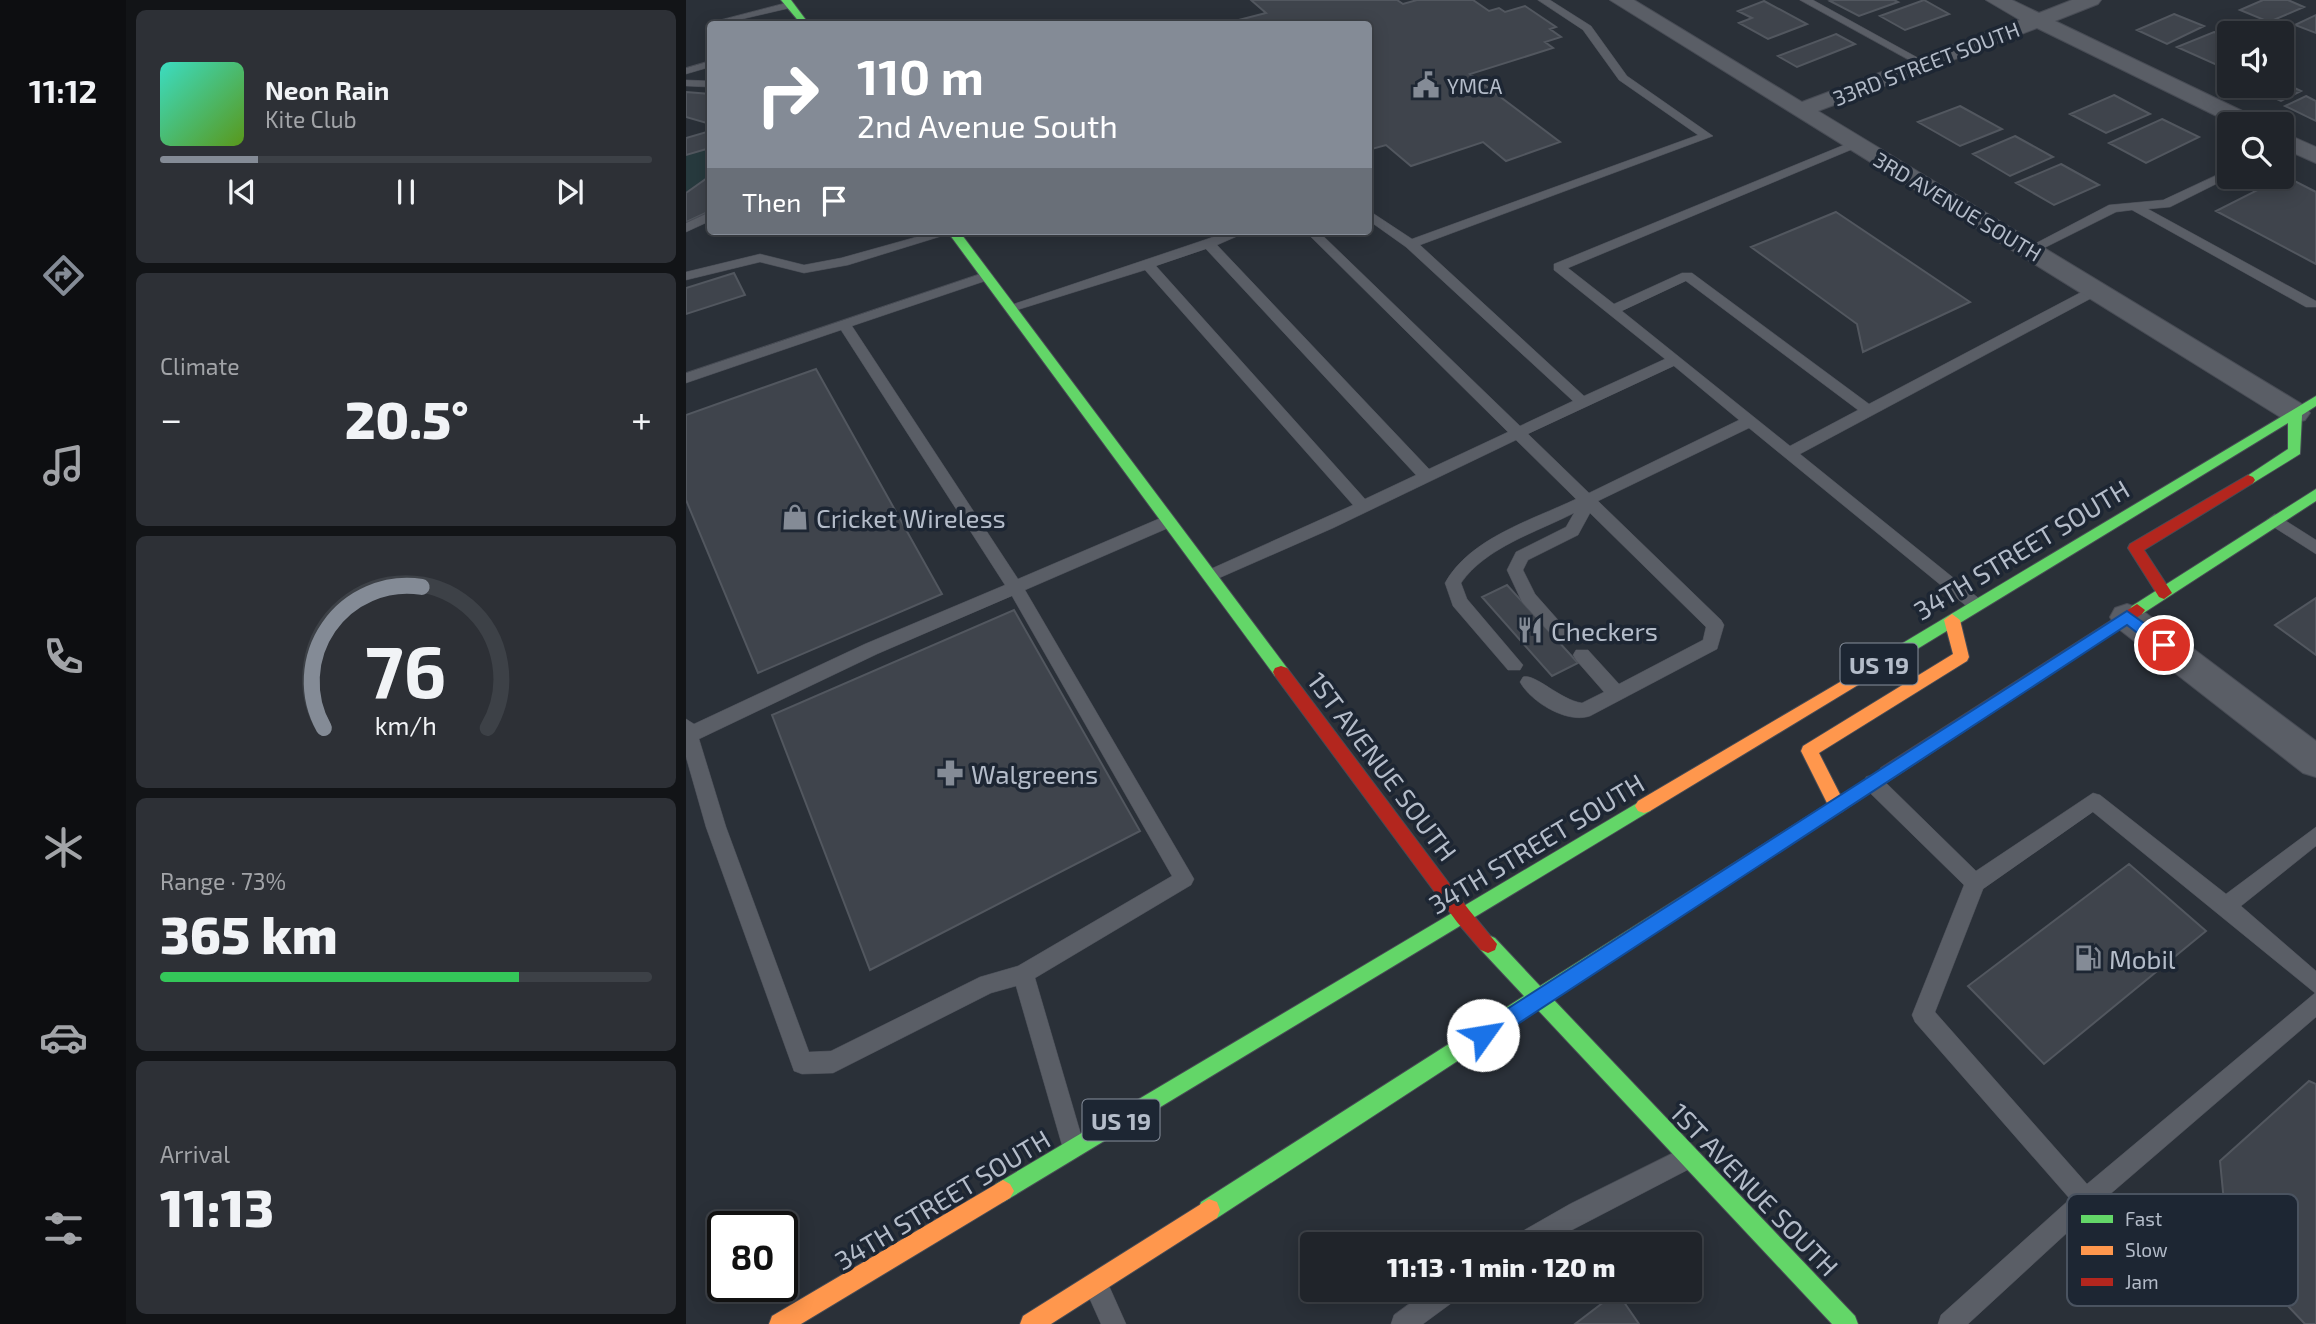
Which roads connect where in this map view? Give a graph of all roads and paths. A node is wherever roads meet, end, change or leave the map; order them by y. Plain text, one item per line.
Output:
1 (1543, 0) edge
2 (1620, 0) edge
3 (1805, 0) edge
4 (1996, 0) edge
5 (2091, 0) edge
6 (788, 2) edge
7 (2037, 20) junction
8 (721, 21) edge
9 (803, 21) edge
10 (1924, 64) junction
11 (707, 65) edge
12 (686, 71) edge
13 (686, 83) edge
14 (707, 84) edge
15 (1801, 110) junction
16 (2226, 112) edge
17 (1856, 144) junction
18 (2294, 146) edge
19 (2316, 156) edge
20 (2217, 178) edge
21 (2133, 206) junction
22 (1372, 217) edge
23 (707, 218) edge
24 (707, 222) edge
25 (686, 228) edge
26 (939, 235) edge
27 (956, 235) edge
28 (1233, 235) edge
29 (1315, 235) edge
30 (1209, 244) junction
31 (1411, 244) junction
32 (2029, 250) junction
33 (1148, 265) junction
34 (686, 276) edge
35 (986, 276) junction
36 (2096, 290) junction
37 (2311, 304) dead end
38 (1012, 307) junction
39 (1612, 310) junction
40 (844, 324) junction
41 (1675, 360) junction
42 (686, 378) edge
43 (1581, 401) junction
44 (2305, 406) edge
45 (1868, 411) junction
46 (1750, 421) junction
47 (1518, 434) junction
48 (1789, 453) junction
49 (1426, 476) junction
50 (2316, 494) edge
51 (1588, 501) junction
52 (1363, 507) junction
53 (2275, 520) junction
54 (1169, 521) junction
55 (2316, 548) edge
56 (1210, 576) junction
57 (1015, 587) junction
58 (2164, 593) junction
59 (1976, 605) junction
60 (2127, 617) junction
61 (1952, 620) junction
62 (1565, 638) dead end
63 (1582, 655) dead end
64 (1514, 665) dead end
65 (1529, 681) dead end
66 (1616, 694) junction
67 (687, 731) edge
68 (2316, 762) edge
69 (1873, 783) junction
70 (1837, 806) junction
71 (2316, 835) edge
72 (1975, 883) junction
73 (2226, 906) junction
74 (1463, 916) junction
75 (1023, 974) junction
76 (2316, 984) edge
77 (1539, 1000) junction
78 (2316, 1003) edge
79 (1074, 1148) junction
80 (1690, 1157) junction
81 (2081, 1194) edge
82 (2093, 1194) edge
83 (2067, 1217) edge
84 (1543, 1232) edge
85 (1095, 1283) junction
86 (1432, 1302) edge
87 (780, 1324) edge
88 (1031, 1324) edge
89 (1114, 1324) edge
90 (1404, 1324) edge
91 (1847, 1324) edge
92 (1950, 1324) edge

1 - 31 lane
2 - 15 street, 3RD AVENUE SOUTH
3 - 10 lane
4 - 7 street
5 - 7 street, 33RD STREET SOUTH
6 - 8 lane
6 - 9 main road
7 - 10 street, 33RD STREET SOUTH
7 - 16 street
10 - 15 street, 33RD STREET SOUTH
11 - 12 lane
13 - 14 lane
15 - 17 street, 3RD AVENUE SOUTH
17 - 32 street, 3RD AVENUE SOUTH
17 - 39 lane
18 - 19 street
20 - 21 lane
21 - 32 lane
21 - 37 lane
22 - 31 lane
23 - 25 lane
24 - 25 lane
26 - 34 lane
27 - 35 main road, 1ST AVENUE SOUTH
28 - 30 lane
29 - 47 lane
30 - 33 lane
30 - 49 lane
31 - 43 lane
32 - 36 street, 3RD AVENUE SOUTH
33 - 38 lane
33 - 52 lane
35 - 38 main road, 1ST AVENUE SOUTH
35 - 40 lane
36 - 44 street, 3RD AVENUE SOUTH
36 - 45 lane
38 - 54 main road, 1ST AVENUE SOUTH
39 - 41 lane
39 - 45 lane
40 - 42 lane
40 - 57 lane
41 - 43 lane
41 - 46 lane
43 - 47 lane
44 - 58 main road
44 - 59 main road, 34TH STREET SOUTH / US 19
45 - 48 lane
46 - 48 lane
46 - 51 lane
47 - 49 lane
47 - 51 lane
48 - 59 lane
49 - 52 lane
50 - 53 main road
51 - 62 lane
51 - 64 lane
51 - 66 lane
52 - 56 lane
53 - 55 lane
53 - 58 main road
54 - 56 main road, 1ST AVENUE SOUTH
54 - 57 lane
56 - 74 main road, 1ST AVENUE SOUTH
57 - 67 lane
57 - 75 lane
58 - 60 main road
59 - 61 main road, 34TH STREET SOUTH / US 19
60 - 68 street
60 - 69 main road
61 - 70 main road
61 - 74 main road, 34TH STREET SOUTH / US 19
63 - 66 lane
65 - 66 lane
67 - 75 lane
69 - 70 main road
69 - 72 lane
70 - 77 main road
71 - 73 lane
72 - 73 lane
72 - 81 lane
73 - 76 lane
74 - 77 main road, 1ST AVENUE SOUTH
74 - 79 main road, 34TH STREET SOUTH / US 19
75 - 79 lane
77 - 80 main road, 1ST AVENUE SOUTH
77 - 85 main road
78 - 82 lane
79 - 87 main road, 34TH STREET SOUTH / US 19
80 - 84 lane
80 - 91 main road, 1ST AVENUE SOUTH
83 - 92 lane
85 - 88 main road
85 - 89 lane
86 - 90 lane

